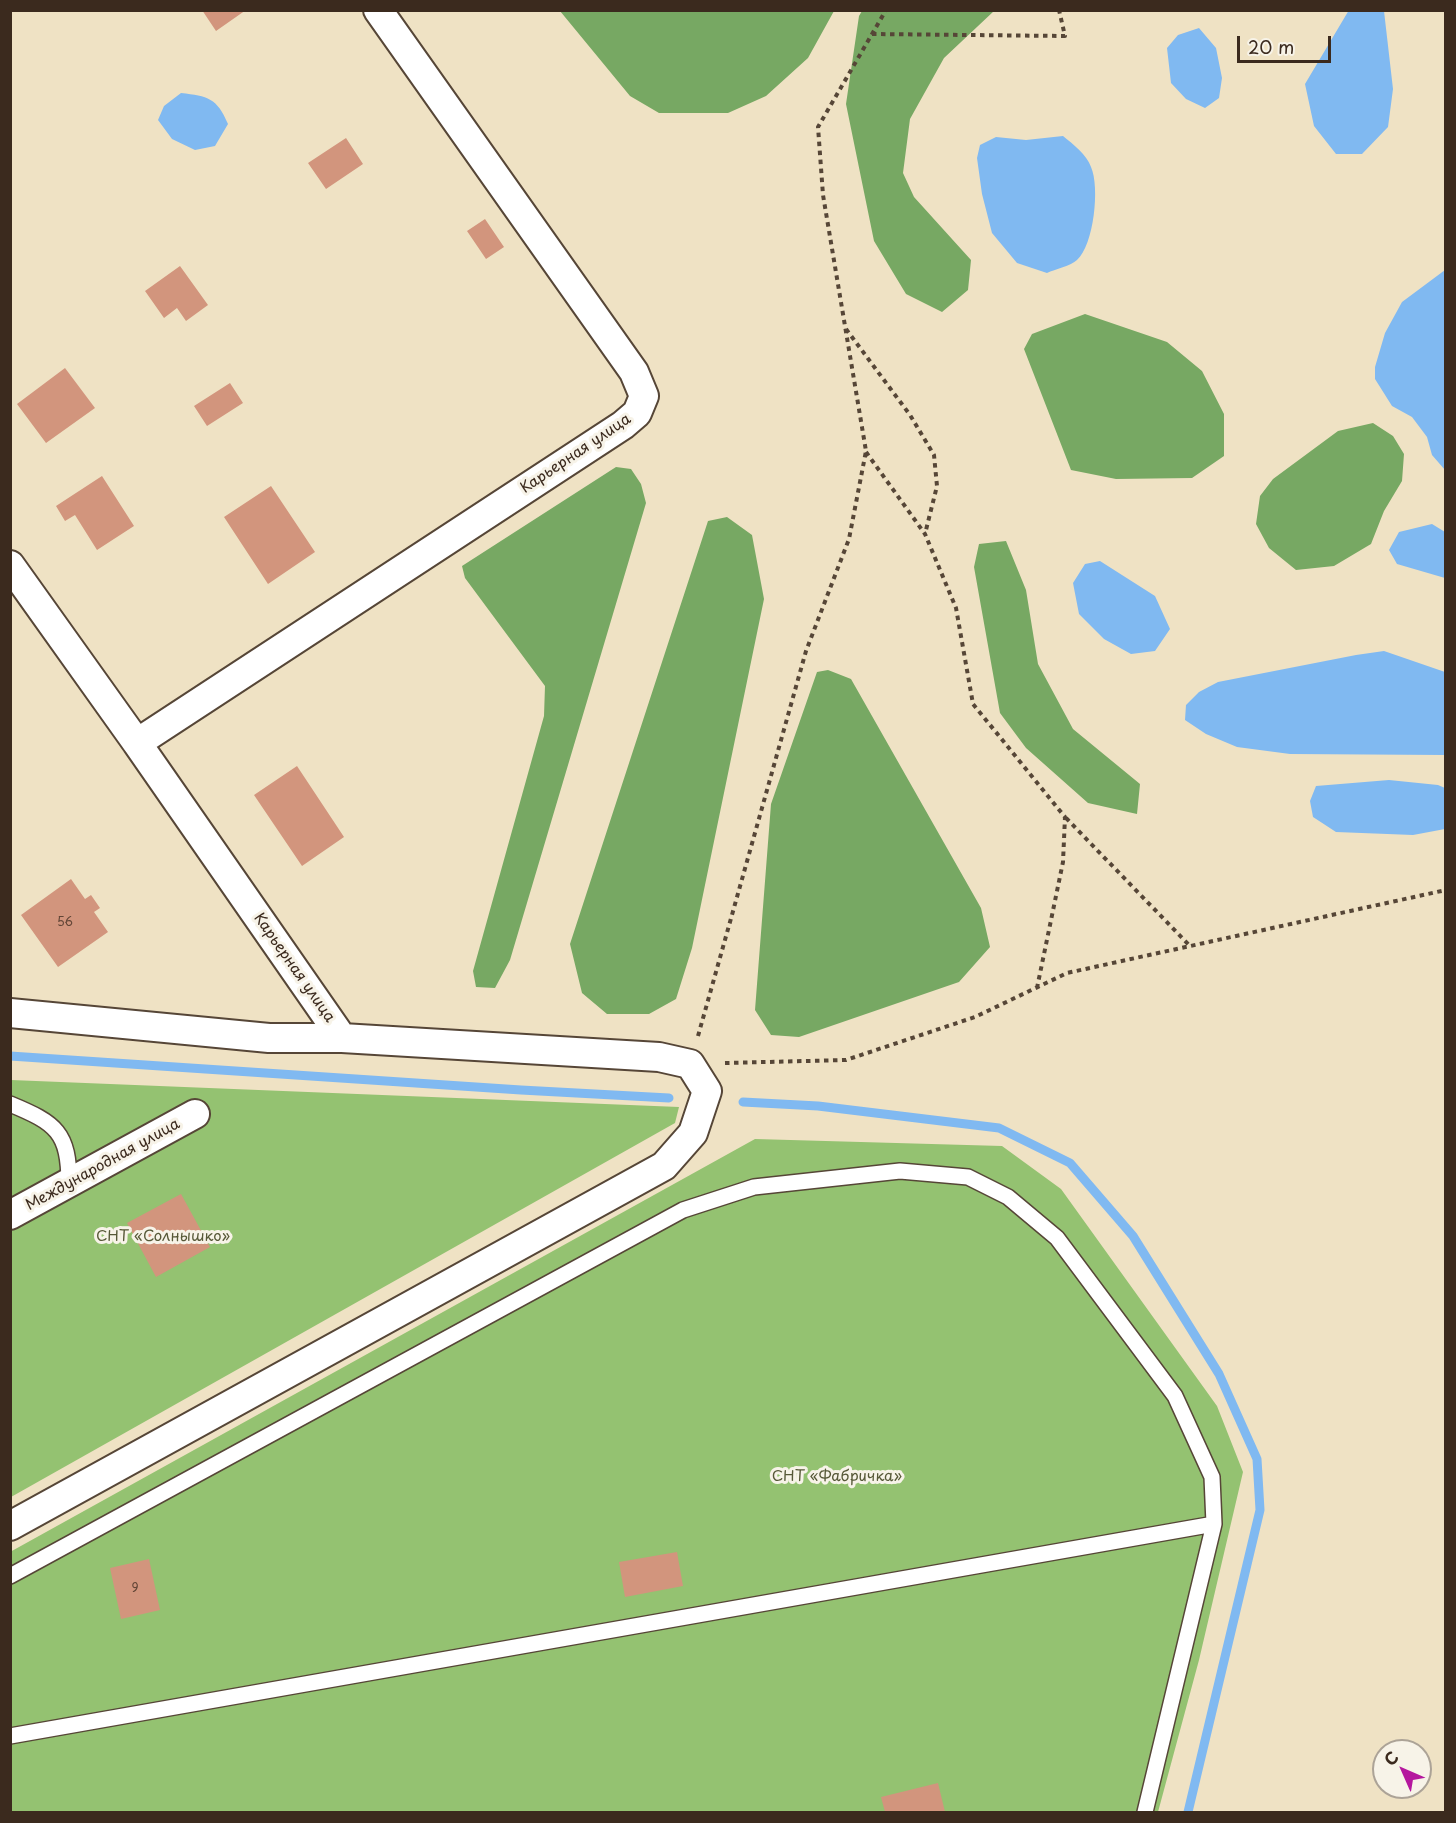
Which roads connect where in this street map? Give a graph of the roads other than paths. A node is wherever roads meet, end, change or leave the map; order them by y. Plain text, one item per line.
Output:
1 (378, 10) edge
2 (10, 565) edge
3 (137, 743) junction
4 (10, 1013) edge
5 (342, 1038) junction
6 (10, 1104) edge
7 (195, 1114) dead end
8 (69, 1184) junction
9 (10, 1215) edge
10 (1214, 1524) junction
11 (10, 1526) edge
12 (10, 1576) edge
13 (10, 1736) edge
14 (1145, 1812) edge

1 - 3 street, Карьерная улица
2 - 3 street, Карьерная улица
3 - 5 street, Карьерная улица
4 - 5 street, Карьерная улица
5 - 11 street
6 - 8 lane
7 - 8 street, Международная улица
8 - 9 street, Международная улица
10 - 12 lane
10 - 13 lane
10 - 14 lane

